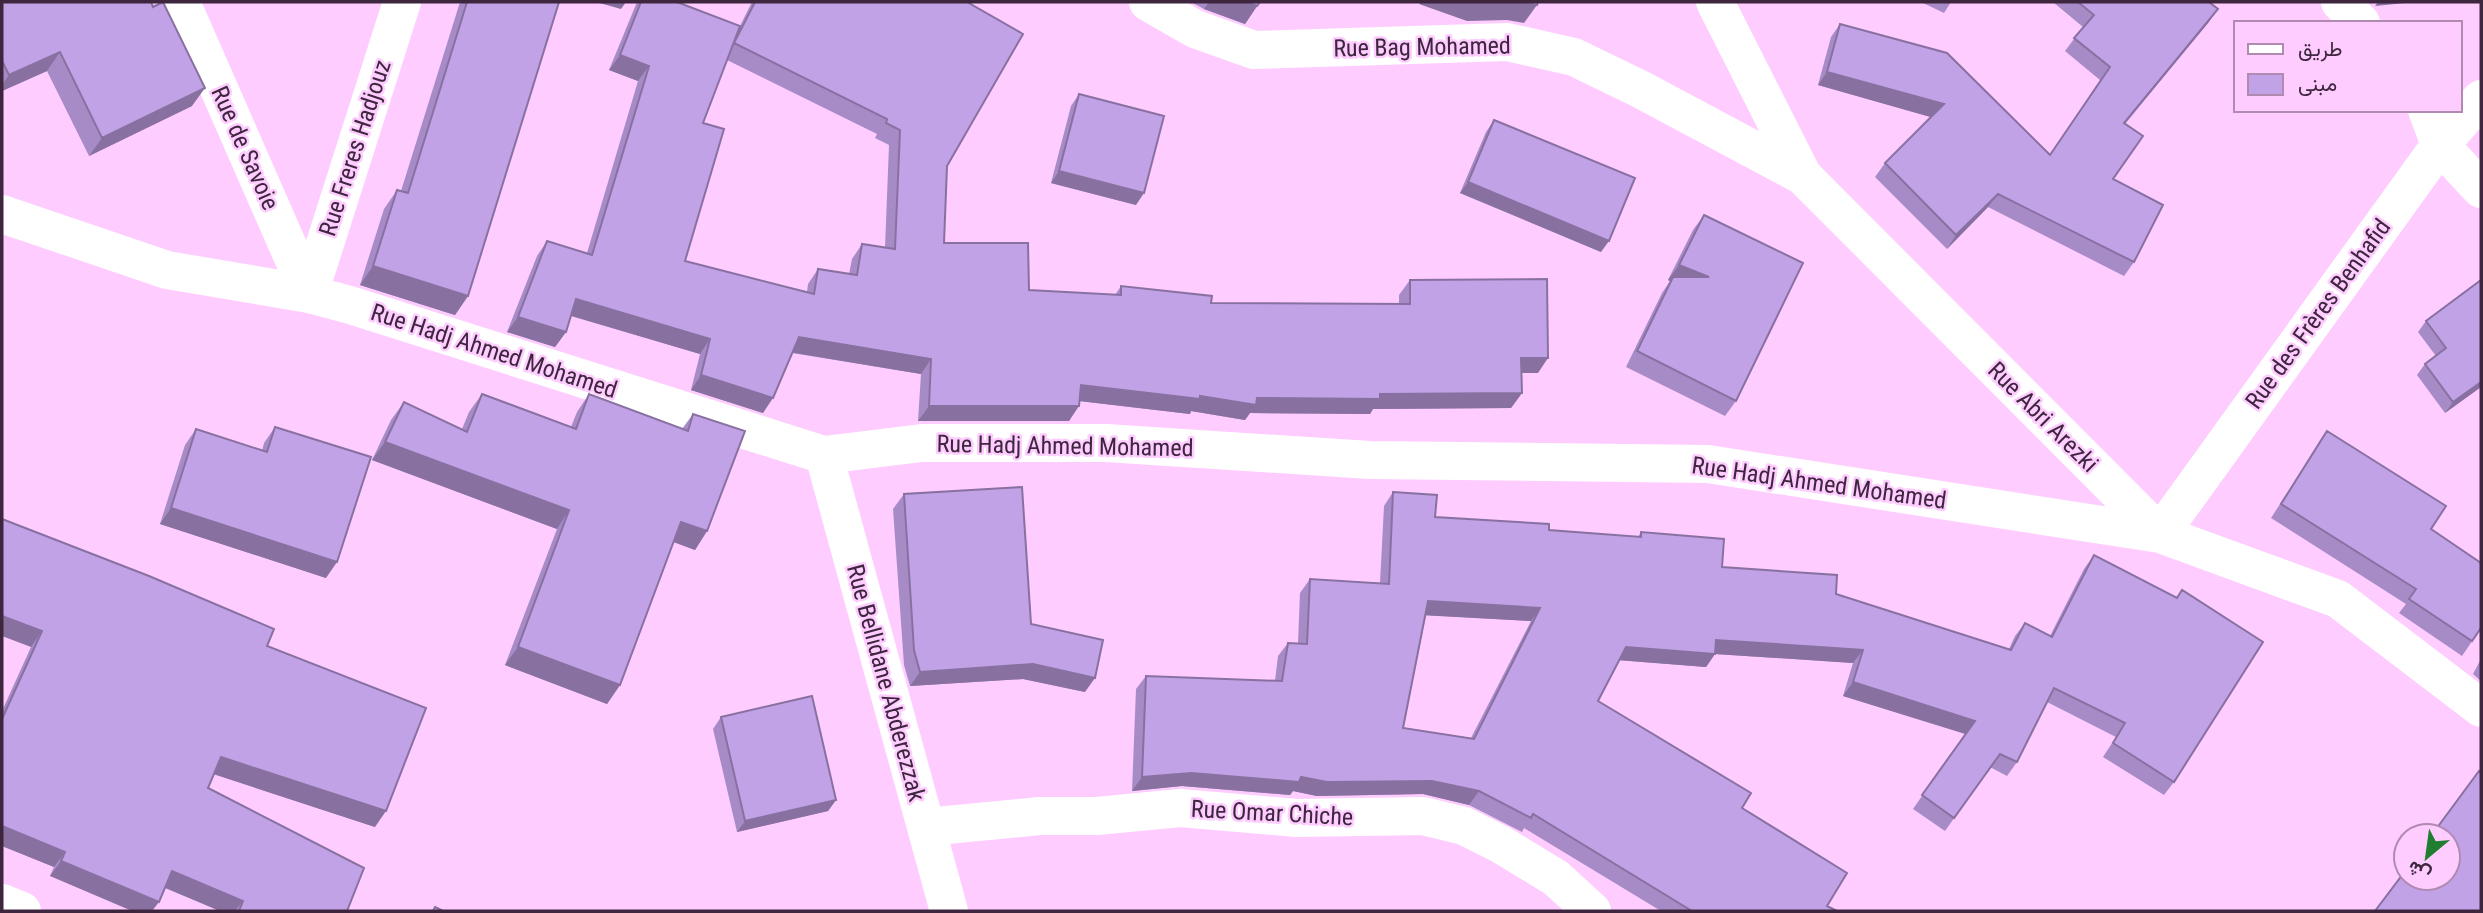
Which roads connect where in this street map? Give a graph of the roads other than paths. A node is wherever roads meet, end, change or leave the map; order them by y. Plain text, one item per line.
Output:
1 (181, 2) edge
2 (402, 2) edge
3 (1148, 2) edge
4 (1715, 2) edge
5 (2340, 2) edge
6 (2359, 21) edge
7 (2481, 99) edge
8 (2462, 111) edge
9 (2460, 112) edge
10 (2434, 128) edge
11 (1803, 176) junction
12 (2481, 190) edge
13 (2, 214) edge
14 (309, 294) junction
15 (824, 455) junction
16 (2160, 534) junction
17 (2481, 708) edge
18 (926, 827) junction
19 (2, 903) edge
20 (22, 911) edge
21 (949, 911) edge
22 (1592, 911) edge

1 - 14 street, Rue de Savoie
2 - 14 street, Rue Freres Hadjouz
3 - 11 street, Rue Bag Mohamed
4 - 11 street, Rue Abri Arezki
5 - 6 street
7 - 8 street, Rue des Frères Benhafid
9 - 10 street, Rue des Frères Benhafid
10 - 12 street
10 - 16 street, Rue des Frères Benhafid
11 - 16 street, Rue Abri Arezki
13 - 14 street, Rue Hadj Ahmed Mohamed
14 - 15 street, Rue Hadj Ahmed Mohamed
15 - 16 street, Rue Hadj Ahmed Mohamed
15 - 18 street, Rue Bellidane Abderezzak
16 - 17 street, Rue Abri Arezki
18 - 21 street, Rue Bellidane Abderezzak
18 - 22 street, Rue Omar Chiche
19 - 20 street

